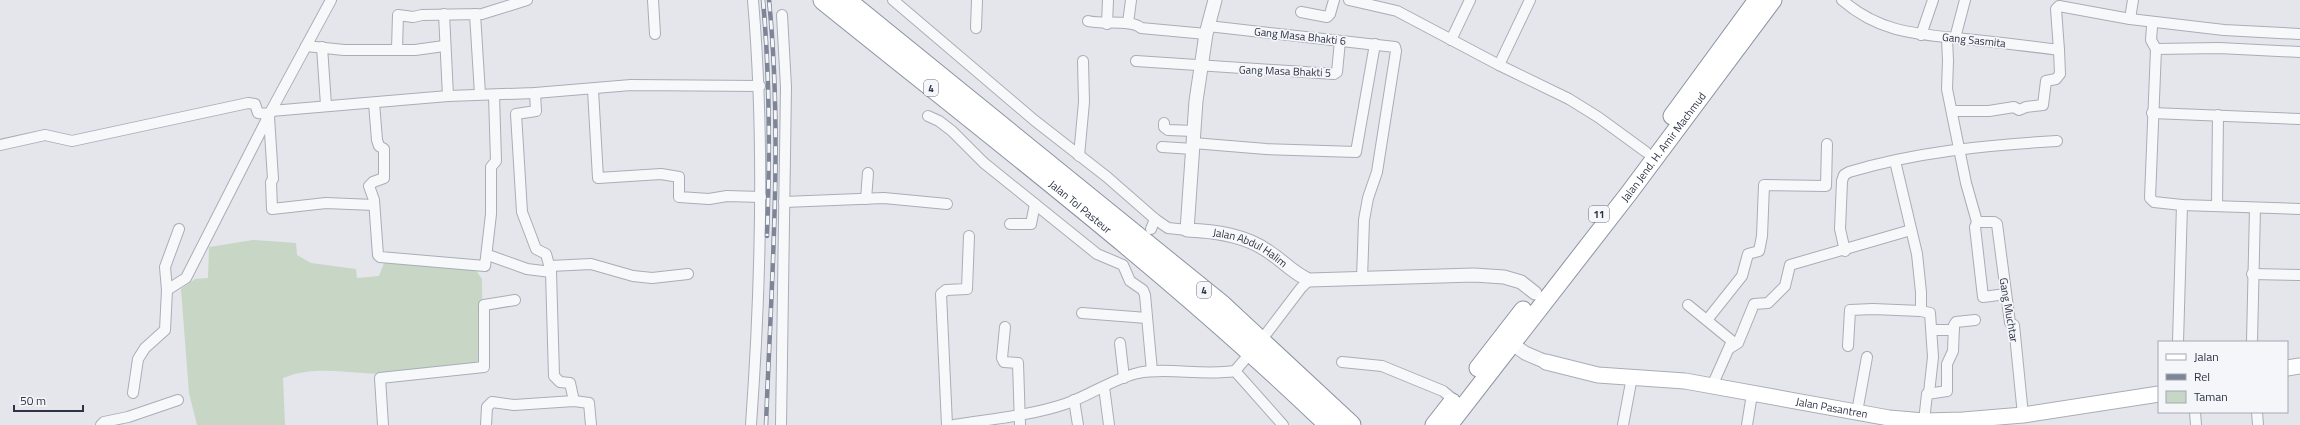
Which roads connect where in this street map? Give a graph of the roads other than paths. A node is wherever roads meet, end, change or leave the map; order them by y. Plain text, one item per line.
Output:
1 (330, 0) edge
2 (527, 0) edge
3 (653, 0) edge
4 (754, 0) edge
5 (823, 0) edge
6 (846, 0) edge
7 (893, 0) edge
8 (977, 0) edge
9 (1108, 0) edge
10 (1131, 0) edge
11 (1215, 0) edge
12 (1334, 0) edge
13 (1349, 0) edge
14 (1470, 0) edge
15 (1530, 0) edge
16 (1842, 0) edge
17 (1933, 0) edge
18 (1965, 0) edge
19 (2133, 0) edge
20 (2068, 3) edge
21 (1759, 4) edge
22 (1301, 12) dead end
23 (444, 14) junction
24 (475, 14) junction
25 (782, 15) dead end
26 (2130, 19) junction
27 (1088, 21) dead end
28 (1128, 23) junction
29 (1107, 24) junction
30 (2152, 27) dead end
31 (976, 28) dead end
32 (1207, 30) junction
33 (2224, 30) junction
34 (655, 34) dead end
35 (2300, 34) edge
36 (1921, 35) junction
37 (1951, 38) junction
38 (1451, 40) junction
39 (1340, 41) junction
40 (1376, 44) junction
41 (306, 46) junction
42 (444, 46) junction
43 (322, 47) junction
44 (2223, 48) junction
45 (397, 49) junction
46 (2156, 49) junction
47 (2060, 50) junction
48 (2300, 52) edge
49 (1136, 61) dead end
50 (1083, 62) dead end
51 (1499, 65) junction
52 (1201, 66) junction
53 (760, 86) junction
54 (593, 90) junction
55 (535, 93) junction
56 (480, 94) junction
57 (494, 95) junction
58 (448, 96) junction
59 (374, 103) junction
60 (326, 105) junction
61 (1952, 111) junction
62 (2152, 113) junction
63 (270, 114) junction
64 (2218, 115) junction
65 (928, 116) dead end
66 (2300, 119) edge
67 (1164, 123) dead end
68 (1193, 141) junction
69 (2057, 141) dead end
70 (1827, 144) dead end
71 (0, 145) edge
72 (1162, 147) dead end
73 (1959, 149) junction
74 (1646, 152) junction
75 (1079, 156) junction
76 (1895, 161) junction
77 (1045, 169) junction
78 (868, 173) dead end
79 (761, 197) junction
80 (866, 199) junction
81 (784, 202) junction
82 (947, 204) dead end
83 (1035, 204) junction
84 (374, 205) junction
85 (2182, 205) junction
86 (2217, 206) junction
87 (2255, 208) junction
88 (2300, 209) edge
89 (1155, 219) junction
90 (1977, 222) junction
91 (1010, 224) dead end
92 (179, 229) dead end
93 (1151, 229) dead end
94 (1187, 230) junction
95 (1911, 230) junction
96 (969, 236) dead end
97 (1845, 251) junction
98 (488, 255) junction
99 (551, 269) junction
100 (688, 274) dead end
101 (2252, 274) junction
102 (2300, 275) edge
103 (1362, 279) junction
104 (1309, 280) junction
105 (167, 290) junction
106 (1535, 294) junction
107 (2006, 294) junction
108 (515, 300) dead end
109 (1688, 305) dead end
110 (1921, 311) junction
111 (1082, 313) dead end
112 (1147, 318) junction
113 (1707, 320) junction
114 (1975, 320) dead end
115 (1005, 327) dead end
116 (1932, 330) junction
117 (1954, 330) junction
118 (1266, 334) dead end
119 (2178, 341) edge
120 (2252, 341) edge
121 (1120, 343) dead end
122 (1511, 343) junction
123 (1848, 346) dead end
124 (1730, 348) junction
125 (1867, 357) dead end
126 (1246, 358) dead end
127 (1342, 362) dead end
128 (1546, 362) joint
129 (2300, 366) edge
130 (2288, 368) edge
131 (1152, 371) junction
132 (1235, 371) junction
133 (1632, 377) junction
134 (1124, 378) junction
135 (1712, 386) junction
136 (1104, 387) junction
137 (133, 393) dead end
138 (1929, 393) junction
139 (1752, 394) junction
140 (2158, 394) edge
141 (1449, 396) junction
142 (178, 400) dead end
143 (1074, 400) junction
144 (574, 401) junction
145 (1857, 412) junction
146 (2195, 413) edge
147 (2257, 413) edge
148 (1018, 414) junction
149 (2023, 415) junction
150 (1888, 421) edge
151 (1924, 421) junction
152 (1964, 423) edge
153 (101, 425) edge
154 (383, 425) edge
155 (486, 425) edge
156 (591, 425) edge
157 (751, 425) edge
158 (782, 425) edge
159 (947, 425) edge
160 (954, 425) edge
161 (1020, 425) edge
162 (1078, 425) edge
163 (1109, 425) edge
164 (1283, 425) edge
165 (1329, 425) edge
166 (1351, 425) edge
167 (1434, 425) edge
168 (1449, 425) edge
169 (1623, 425) edge
170 (1747, 425) edge
171 (2196, 425) edge
172 (2258, 425) edge

1 - 41 street
2 - 24 street
3 - 34 street
4 - 53 street
5 - 77 highway, Jalan Tol Pasteur / 4
6 - 77 highway, Jalan Tol Pasteur / 4
7 - 75 street
8 - 31 street
9 - 29 street
10 - 28 street
11 - 32 street
12 - 22 street
13 - 38 street
14 - 38 street
15 - 51 street
16 - 36 street, Gang Sasmita
17 - 36 street
18 - 37 street
19 - 26 street
20 - 26 street
20 - 47 street
21 - 74 highway, Jalan Jend. H. Amir Machmud / 11
21 - 122 highway, Jalan Jend. H. Amir Machmud / 11
23 - 24 street
23 - 42 street
23 - 45 street
24 - 56 street
25 - 81 street
26 - 33 street
27 - 29 street, Gang Masa Bhakti 6
28 - 29 street, Gang Masa Bhakti 6
28 - 32 street, Gang Masa Bhakti 6
30 - 46 street
32 - 39 street, Gang Masa Bhakti 6
32 - 52 street
33 - 35 street
33 - 44 street
36 - 37 street, Gang Sasmita
37 - 47 street, Gang Sasmita
37 - 61 street
38 - 51 street
39 - 40 street, Gang Masa Bhakti 6
39 - 52 street, Gang Masa Bhakti 5
40 - 68 street
40 - 103 street, Gang Masa Bhakti 6
41 - 43 street
41 - 63 street
42 - 45 street
42 - 58 street
43 - 45 street
43 - 60 street
44 - 46 street
44 - 48 street
46 - 62 street
47 - 61 street
49 - 52 street
50 - 75 street
51 - 74 street
52 - 68 street
53 - 54 street
53 - 79 street
54 - 55 street
54 - 79 street
55 - 57 street
55 - 99 street
56 - 57 street
56 - 58 street
57 - 98 street
58 - 59 street
59 - 60 street
59 - 84 street
60 - 63 street
61 - 73 street
62 - 64 street
62 - 85 street
63 - 71 street
63 - 84 street
63 - 105 street
64 - 66 street
64 - 86 street
65 - 83 street
67 - 68 street
68 - 72 street
68 - 94 street
69 - 73 street
70 - 113 street
73 - 76 street
73 - 90 street
74 - 106 highway, Jalan Jend. H. Amir Machmud / 11
75 - 89 street
76 - 95 street
76 - 97 street
77 - 165 highway, Jalan Tol Pasteur / 4
77 - 166 highway, Jalan Tol Pasteur / 4
78 - 80 street
79 - 157 street
80 - 81 street
80 - 82 street
81 - 158 street
83 - 91 street
83 - 112 street
84 - 98 street
85 - 86 street
85 - 119 street
86 - 87 street
87 - 88 street
87 - 101 street
89 - 93 street
89 - 94 street
90 - 107 street, Gang Muchtar
90 - 107 street
92 - 105 street
94 - 104 street, Jalan Abdul Halim
95 - 97 street
95 - 110 street
96 - 159 street
97 - 124 street
98 - 99 street
99 - 100 street
99 - 144 street
101 - 102 street
101 - 120 street
103 - 104 street
103 - 106 street
104 - 118 street
105 - 137 street
106 - 141 highway, Jalan Jend. H. Amir Machmud / 11
107 - 149 street, Gang Muchtar
108 - 154 street
109 - 113 street
110 - 116 street
110 - 123 street
111 - 112 street
112 - 131 street
113 - 124 street
114 - 117 street
115 - 148 street
116 - 117 street
116 - 138 street
117 - 138 street
121 - 134 street
122 - 128 street, Jalan Pasantren
122 - 168 highway, Jalan Jend. H. Amir Machmud / 11
124 - 135 street
125 - 145 street
126 - 132 street
127 - 141 street
128 - 133 main road, Jalan Pasantren
129 - 130 main road
131 - 132 street
131 - 134 street
132 - 164 street
133 - 135 main road, Jalan Pasantren
133 - 169 street
134 - 136 street
135 - 139 main road, Jalan Pasantren
136 - 143 street
136 - 163 street
138 - 151 street
139 - 145 main road, Jalan Pasantren
139 - 170 street
140 - 149 main road, Jalan Pasantren
141 - 167 highway, Jalan Jend. H. Amir Machmud / 11
142 - 153 street
143 - 148 street
143 - 162 street
144 - 155 street
144 - 156 street
145 - 150 main road, Jalan Pasantren
146 - 171 street
147 - 172 street
148 - 160 street
148 - 161 street
149 - 152 main road, Jalan Pasantren
150 - 151 main road, Jalan Pasantren
151 - 152 main road, Jalan Pasantren

